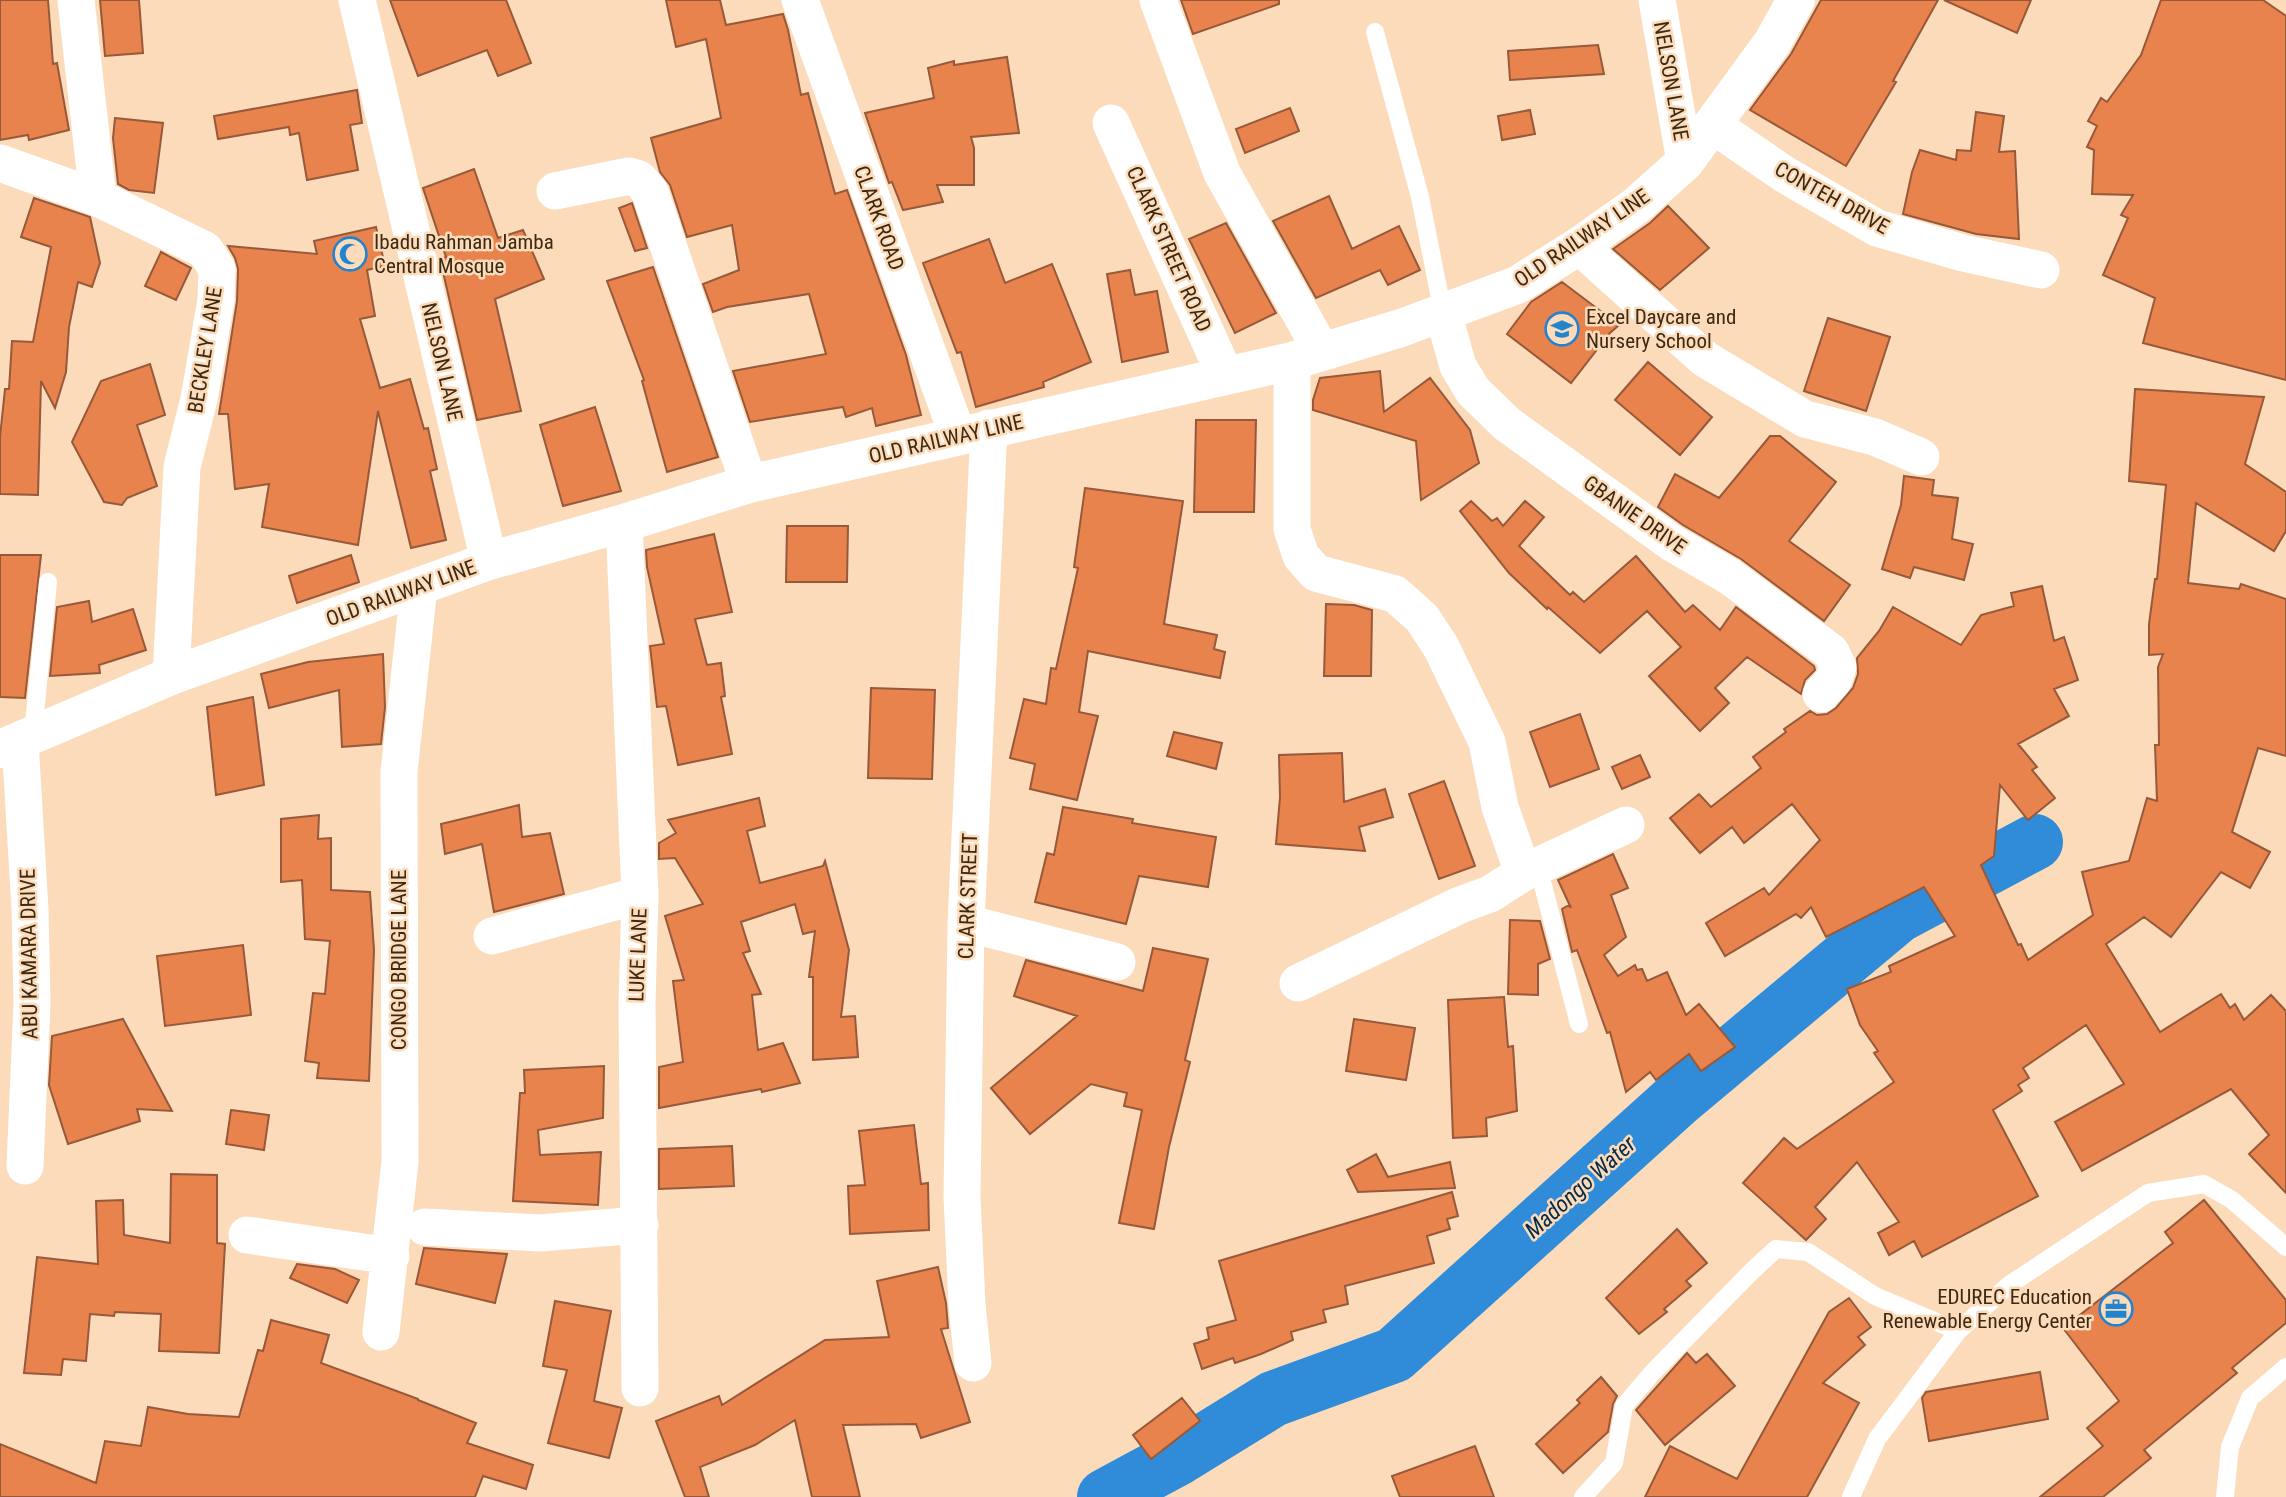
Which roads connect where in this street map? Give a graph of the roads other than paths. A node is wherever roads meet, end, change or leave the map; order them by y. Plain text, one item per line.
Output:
1 (76, 0) edge
2 (357, 0) edge
3 (800, 0) edge
4 (1158, 0) edge
5 (1657, 0) edge
6 (1796, 0) edge
7 (1375, 32) dead end
8 (1111, 123) dead end
9 (1714, 126) junction
10 (1685, 162) junction
11 (0, 163) edge
12 (555, 191) dead end
13 (98, 198) junction
14 (1579, 246) junction
15 (2041, 270) dead end
16 (1443, 313) junction
17 (1307, 356) junction
18 (1225, 375) junction
19 (974, 432) junction
20 (1921, 457) dead end
21 (749, 484) junction
22 (624, 523) junction
23 (489, 561) junction
24 (48, 582) dead end
25 (419, 587) junction
26 (171, 676) junction
27 (1821, 694) dead end
28 (18, 741) edge
29 (1626, 825) dead end
30 (1530, 870) junction
31 (640, 895) junction
32 (966, 923) junction
33 (492, 936) dead end
34 (1117, 962) dead end
35 (1298, 983) dead end
36 (1579, 1024) dead end
37 (25, 1166) dead end
38 (640, 1225) junction
39 (425, 1227) dead end
40 (247, 1234) dead end
41 (2286, 1247) edge
42 (391, 1256) junction
43 (1958, 1331) junction
44 (382, 1332) dead end
45 (973, 1363) dead end
46 (2286, 1367) edge
47 (640, 1388) dead end
48 (1583, 1497) edge
49 (1851, 1497) edge
50 (2225, 1497) edge

1 - 13 street
2 - 23 street, NELSON LANE
3 - 19 street, CLARK ROAD
4 - 17 street
5 - 10 street, NELSON LANE
6 - 9 street, OLD RAILWAY LINE
7 - 16 lane
8 - 18 street, CLARK STREET ROAD
9 - 10 street, OLD RAILWAY LINE
9 - 15 street, CONTEH DRIVE
10 - 14 street, OLD RAILWAY LINE
11 - 13 street, BECKLEY LANE
12 - 21 street
13 - 26 street, BECKLEY LANE
14 - 16 street, OLD RAILWAY LINE
14 - 20 street
16 - 17 street, OLD RAILWAY LINE
16 - 27 street, GBANIE DRIVE
17 - 18 street, OLD RAILWAY LINE
17 - 30 street
18 - 19 street, OLD RAILWAY LINE
19 - 21 street, OLD RAILWAY LINE
19 - 32 street, CLARK STREET
21 - 22 street, OLD RAILWAY LINE
22 - 23 street, OLD RAILWAY LINE
22 - 31 street, LUKE LANE
23 - 25 street, OLD RAILWAY LINE
24 - 28 lane
25 - 26 street, OLD RAILWAY LINE
25 - 42 street, CONGO BRIDGE LANE
26 - 28 street, OLD RAILWAY LINE
28 - 37 street, ABU KAMARA DRIVE
29 - 30 street
30 - 35 street
30 - 36 lane
31 - 33 street
31 - 38 street, LUKE LANE
32 - 34 street
32 - 45 street, CLARK STREET
38 - 39 street
38 - 47 street, LUKE LANE
40 - 42 street
41 - 43 lane
42 - 44 street, CONGO BRIDGE LANE
43 - 48 lane
43 - 49 lane
46 - 50 lane

